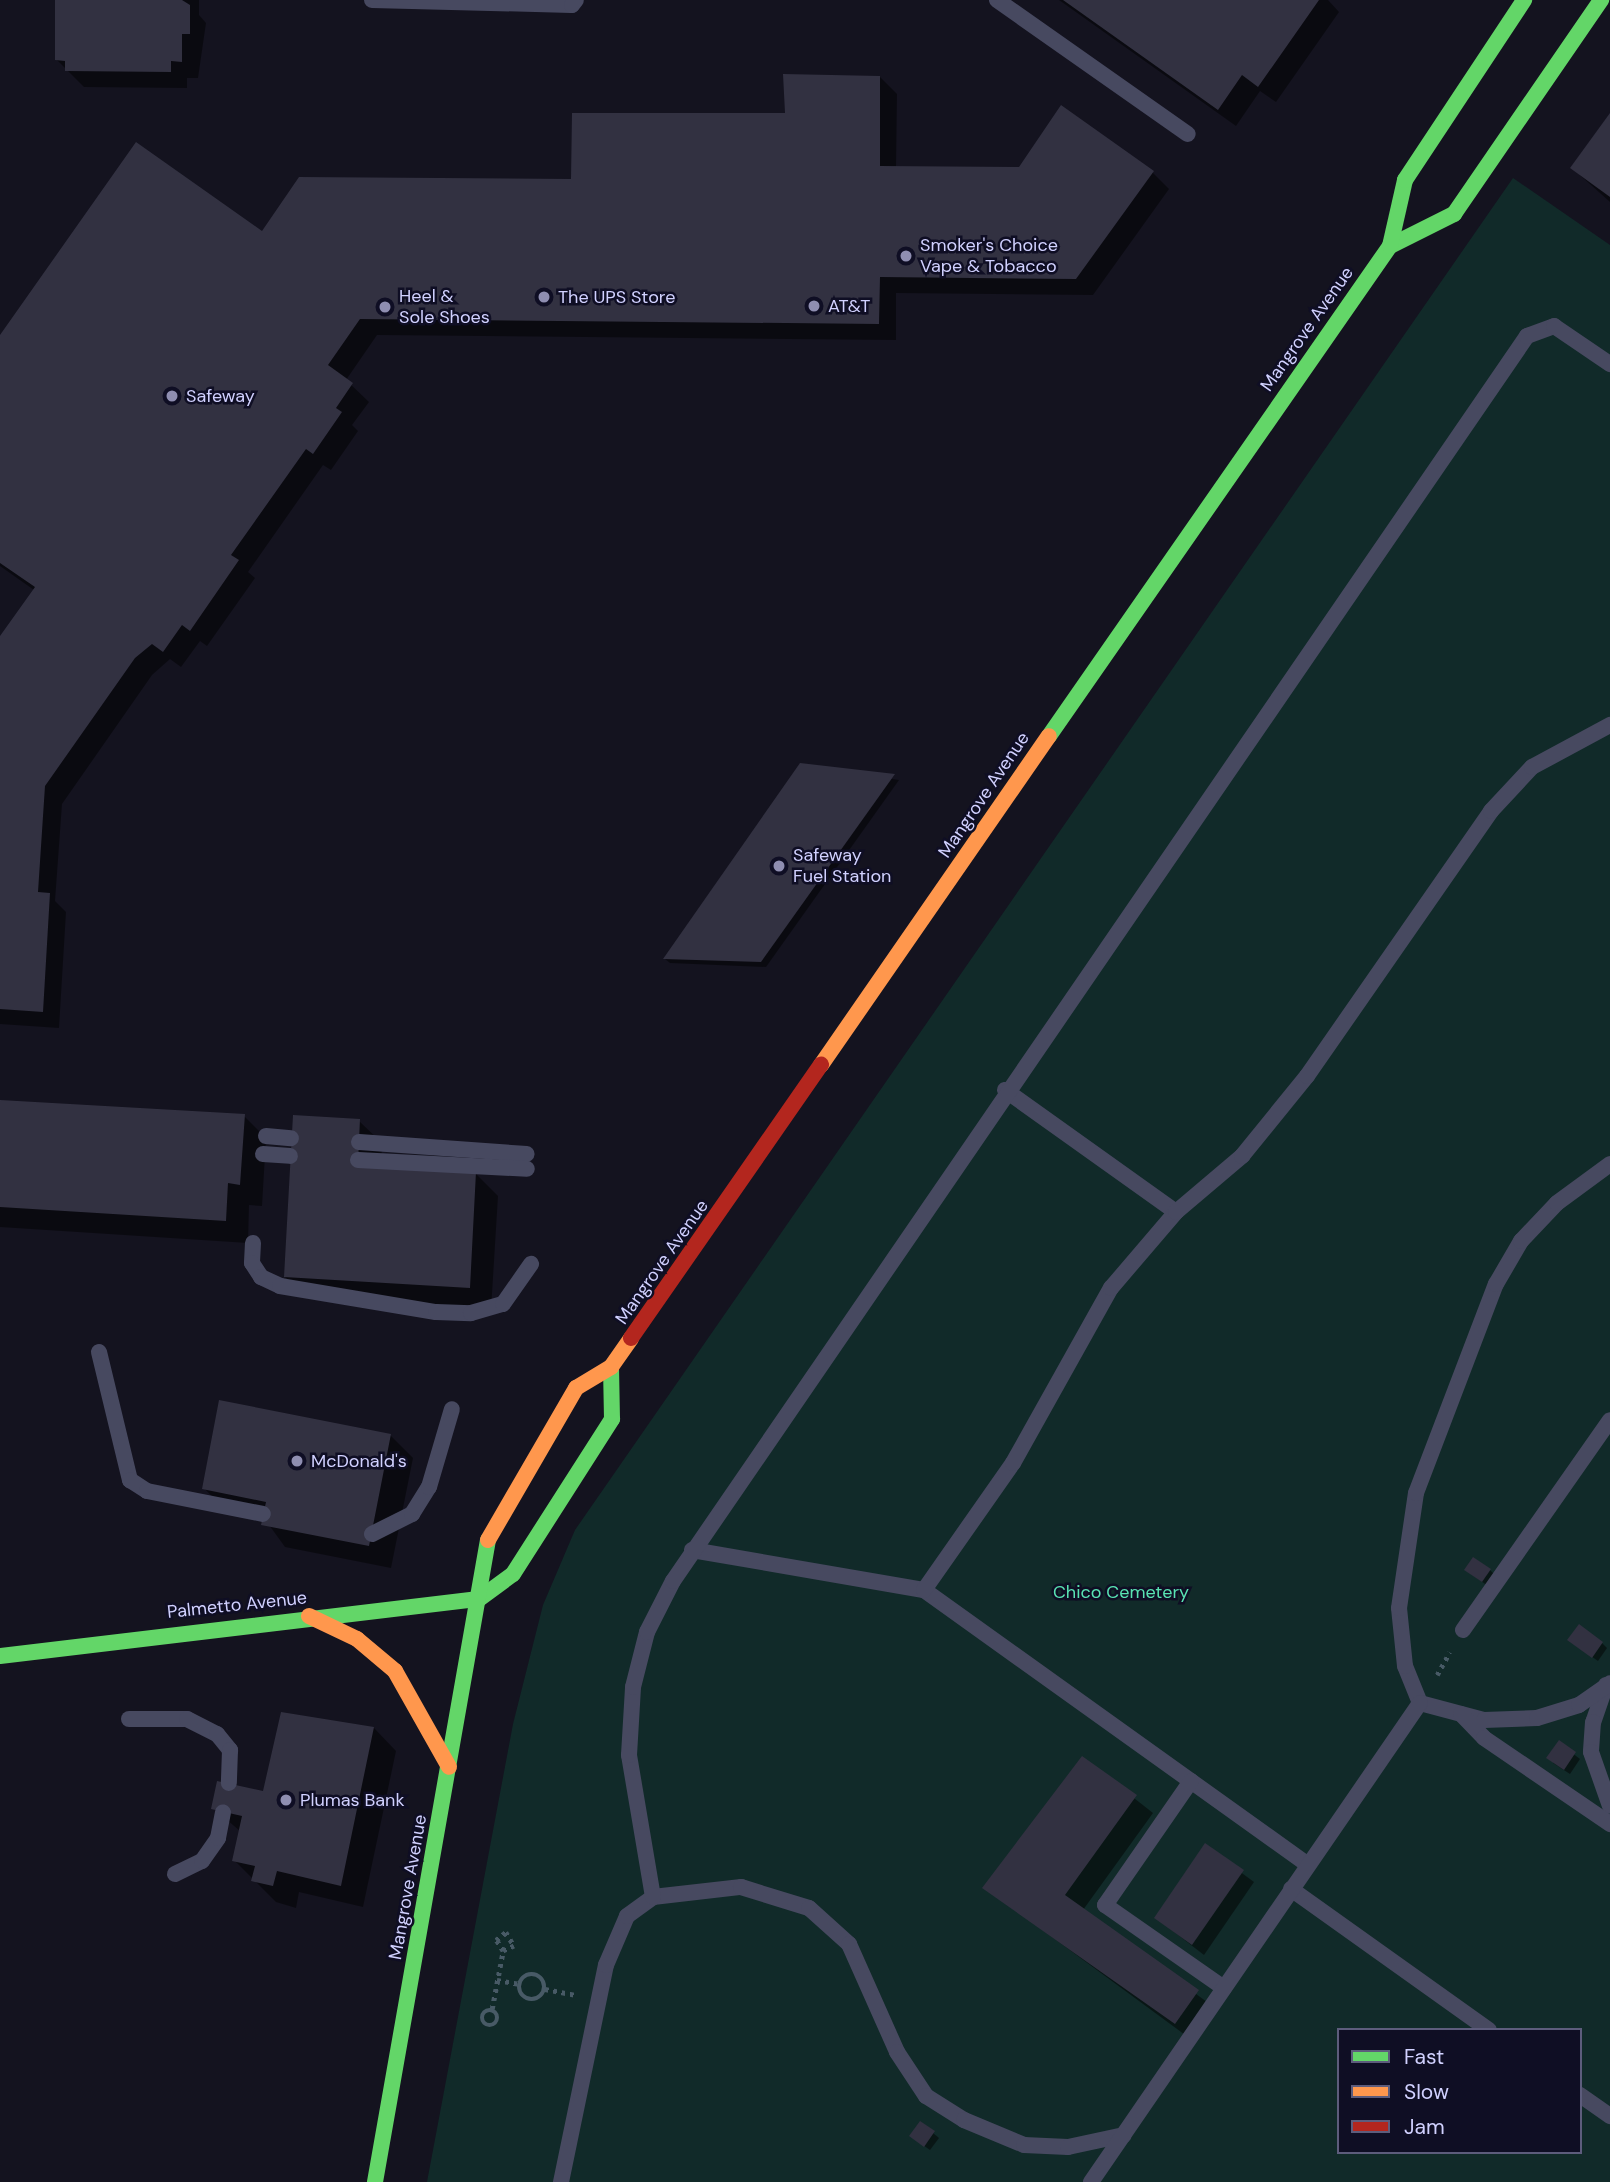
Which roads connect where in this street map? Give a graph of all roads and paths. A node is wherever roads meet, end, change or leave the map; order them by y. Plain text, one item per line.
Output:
1 (372, 0) edge
2 (576, 0) edge
3 (997, 0) edge
4 (1524, 0) edge
5 (1601, 0) edge
6 (1188, 134) dead end
7 (1390, 246) junction
8 (1610, 364) edge
9 (1610, 725) edge
10 (1006, 1090) junction
11 (265, 1136) dead end
12 (291, 1138) dead end
13 (359, 1142) dead end
14 (263, 1154) dead end
15 (290, 1156) dead end
16 (358, 1160) dead end
17 (1610, 1164) edge
18 (1176, 1213) junction
19 (253, 1243) dead end
20 (531, 1264) dead end
21 (99, 1352) dead end
22 (611, 1367) junction
23 (452, 1409) dead end
24 (1610, 1420) edge
25 (263, 1514) dead end
26 (372, 1534) dead end
27 (692, 1550) junction
28 (924, 1590) junction
29 (479, 1599) junction
30 (309, 1616) junction
31 (1463, 1630) joint
32 (0, 1656) edge
33 (1608, 1684) edge
34 (1420, 1703) junction
35 (1461, 1714) junction
36 (129, 1718) dead end
37 (449, 1767) junction
38 (1191, 1781) junction
39 (229, 1783) dead end
40 (1610, 1806) edge
41 (223, 1812) dead end
42 (1610, 1824) edge
43 (1308, 1865) junction
44 (175, 1874) dead end
45 (1291, 1889) junction
46 (653, 1897) junction
47 (503, 1951) junction
48 (497, 1980) junction
49 (519, 1984) junction
50 (1224, 1988) junction
51 (545, 1989) junction
52 (582, 1996) dead end
53 (492, 2009) dead end
54 (1486, 2028) edge
55 (1582, 2096) edge
56 (1610, 2116) edge
57 (1124, 2135) junction
58 (375, 2182) edge
59 (561, 2182) edge
60 (1091, 2182) edge

1 - 2 lane
3 - 6 lane
4 - 7 street, Mangrove Avenue
5 - 7 street, Mangrove Avenue
7 - 22 street, Mangrove Avenue
8 - 10 lane
9 - 18 lane
10 - 18 lane
10 - 27 lane
11 - 12 lane
13 - 16 lane
14 - 15 lane
17 - 34 lane
18 - 28 lane
19 - 20 lane
21 - 25 lane
22 - 29 street, Mangrove Avenue
22 - 29 street
23 - 26 lane
24 - 31 lane
27 - 28 lane
27 - 46 lane
28 - 38 lane
29 - 30 street, Palmetto Avenue
29 - 37 street, Mangrove Avenue
30 - 32 street, Palmetto Avenue
30 - 37 street
31 - 34 path
33 - 35 lane
33 - 40 lane
34 - 35 lane
34 - 43 lane
35 - 42 lane
36 - 39 lane
37 - 58 street, Mangrove Avenue
38 - 43 lane
38 - 50 lane
41 - 44 lane
43 - 45 lane
45 - 50 lane
45 - 54 lane
46 - 57 lane
46 - 59 lane
47 - 47 path
47 - 48 path
48 - 49 path
48 - 53 path
49 - 51 path
49 - 51 path
50 - 57 lane
51 - 52 path
55 - 56 lane
57 - 60 lane

